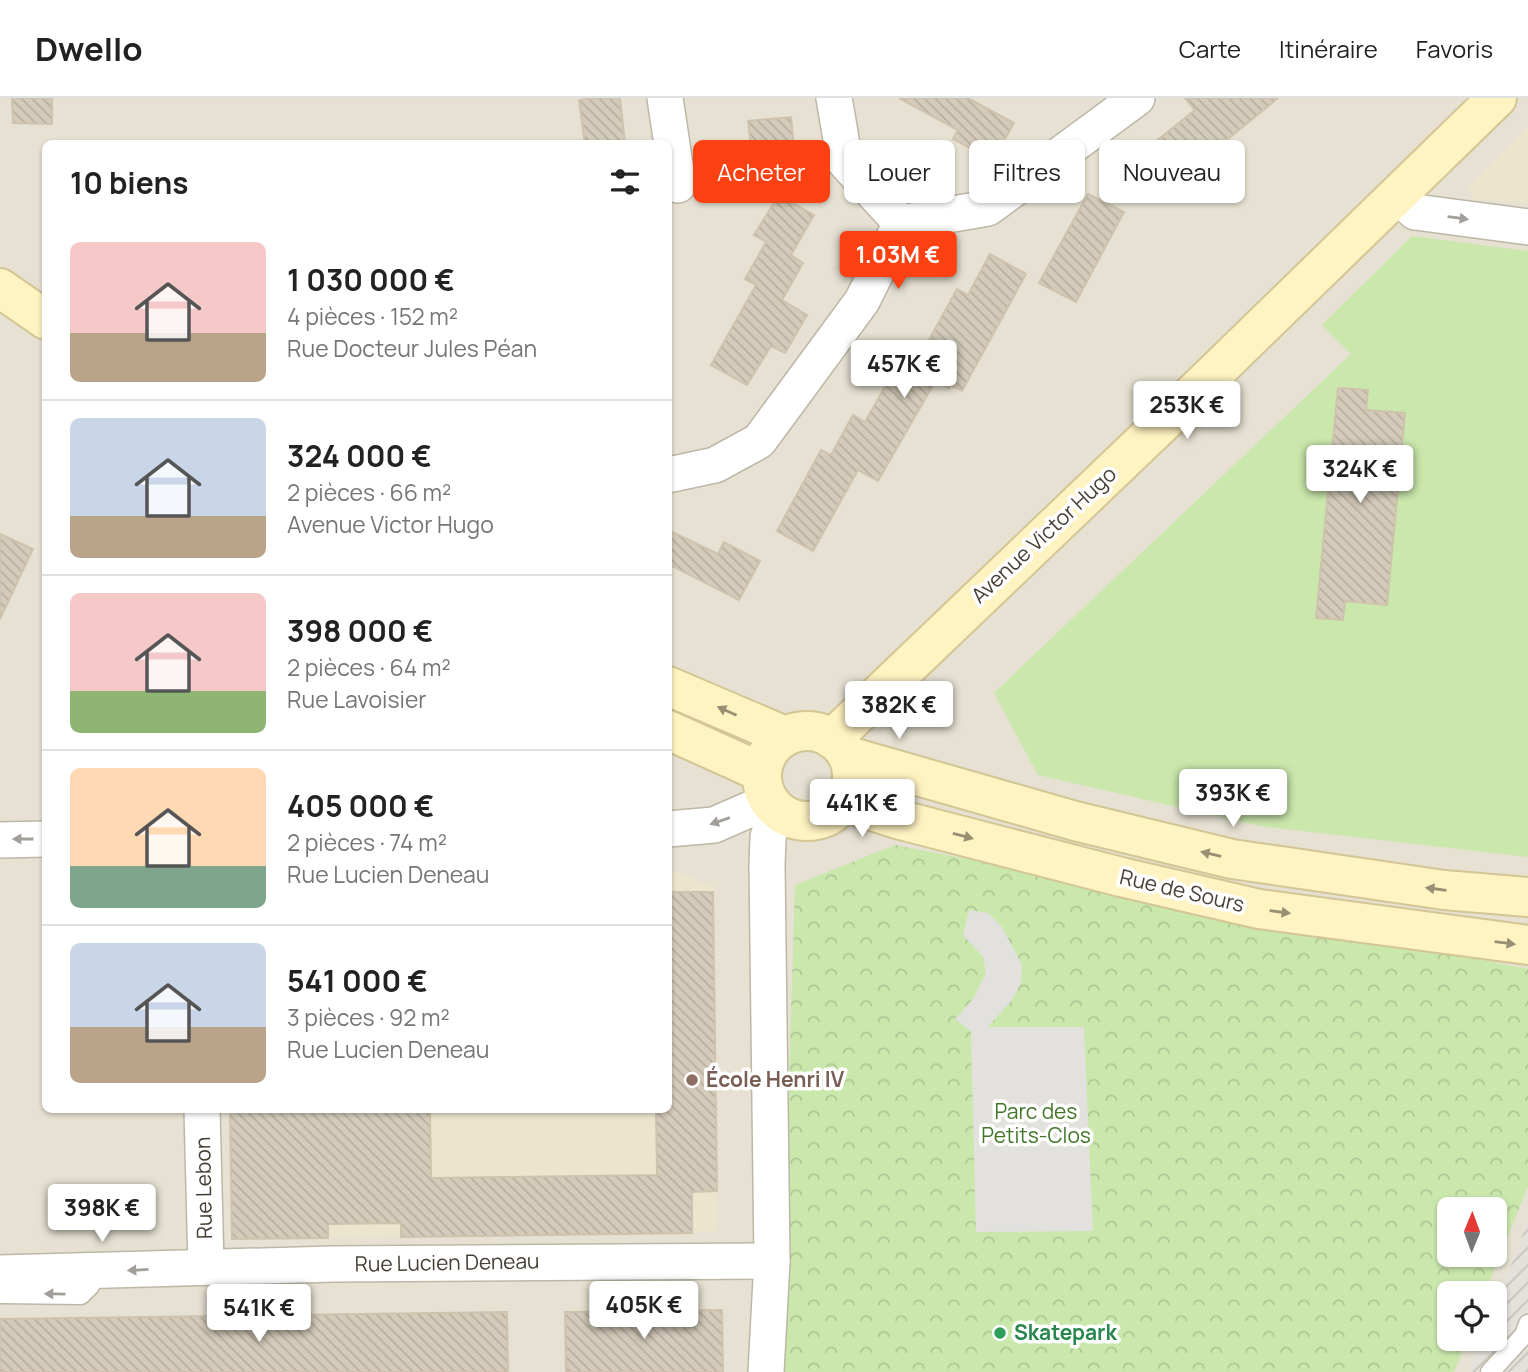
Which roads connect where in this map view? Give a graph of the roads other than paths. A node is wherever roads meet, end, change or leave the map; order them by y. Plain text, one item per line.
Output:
1 (665, 98) edge
2 (834, 98) edge
3 (1138, 98) edge
4 (1497, 98) edge
5 (671, 140) edge
6 (672, 145) edge
7 (678, 185) dead end
8 (1397, 195) junction
9 (901, 223) junction
10 (1528, 227) edge
11 (0, 288) edge
12 (42, 317) edge
13 (672, 474) edge
14 (672, 688) edge
15 (672, 733) edge
16 (786, 736) junction
17 (840, 748) junction
18 (769, 794) junction
19 (844, 802) junction
20 (672, 829) edge
21 (42, 839) edge
22 (0, 840) edge
23 (1528, 897) edge
24 (1528, 946) edge
25 (202, 1113) edge
26 (772, 1261) junction
27 (206, 1266) junction
28 (97, 1272) junction
29 (0, 1273) edge
30 (0, 1294) edge
31 (1528, 1324) edge
32 (766, 1372) edge
33 (1490, 1372) edge

1 - 5 street
2 - 9 street
3 - 9 street
4 - 8 main road, Avenue Victor Hugo
6 - 7 street
8 -> 10 street
8 - 17 main road, Avenue Victor Hugo
9 - 13 street
11 - 12 main road
16 -> 14 main road
15 - 18 main road
16 - 17 main road
16 - 18 main road
17 - 19 main road
23 -> 17 main road, Rue de Sours
18 - 19 main road
18 -> 20 street
18 - 26 street
19 -> 24 main road, Rue de Sours
21 -> 22 street
25 - 27 street, Rue Lebon
26 - 27 street, Rue Lucien Deneau
26 - 32 street
27 -> 28 street, Rue Lucien Deneau
28 - 29 street, Rue Lucien Deneau
28 -> 30 lane
31 - 33 lane

